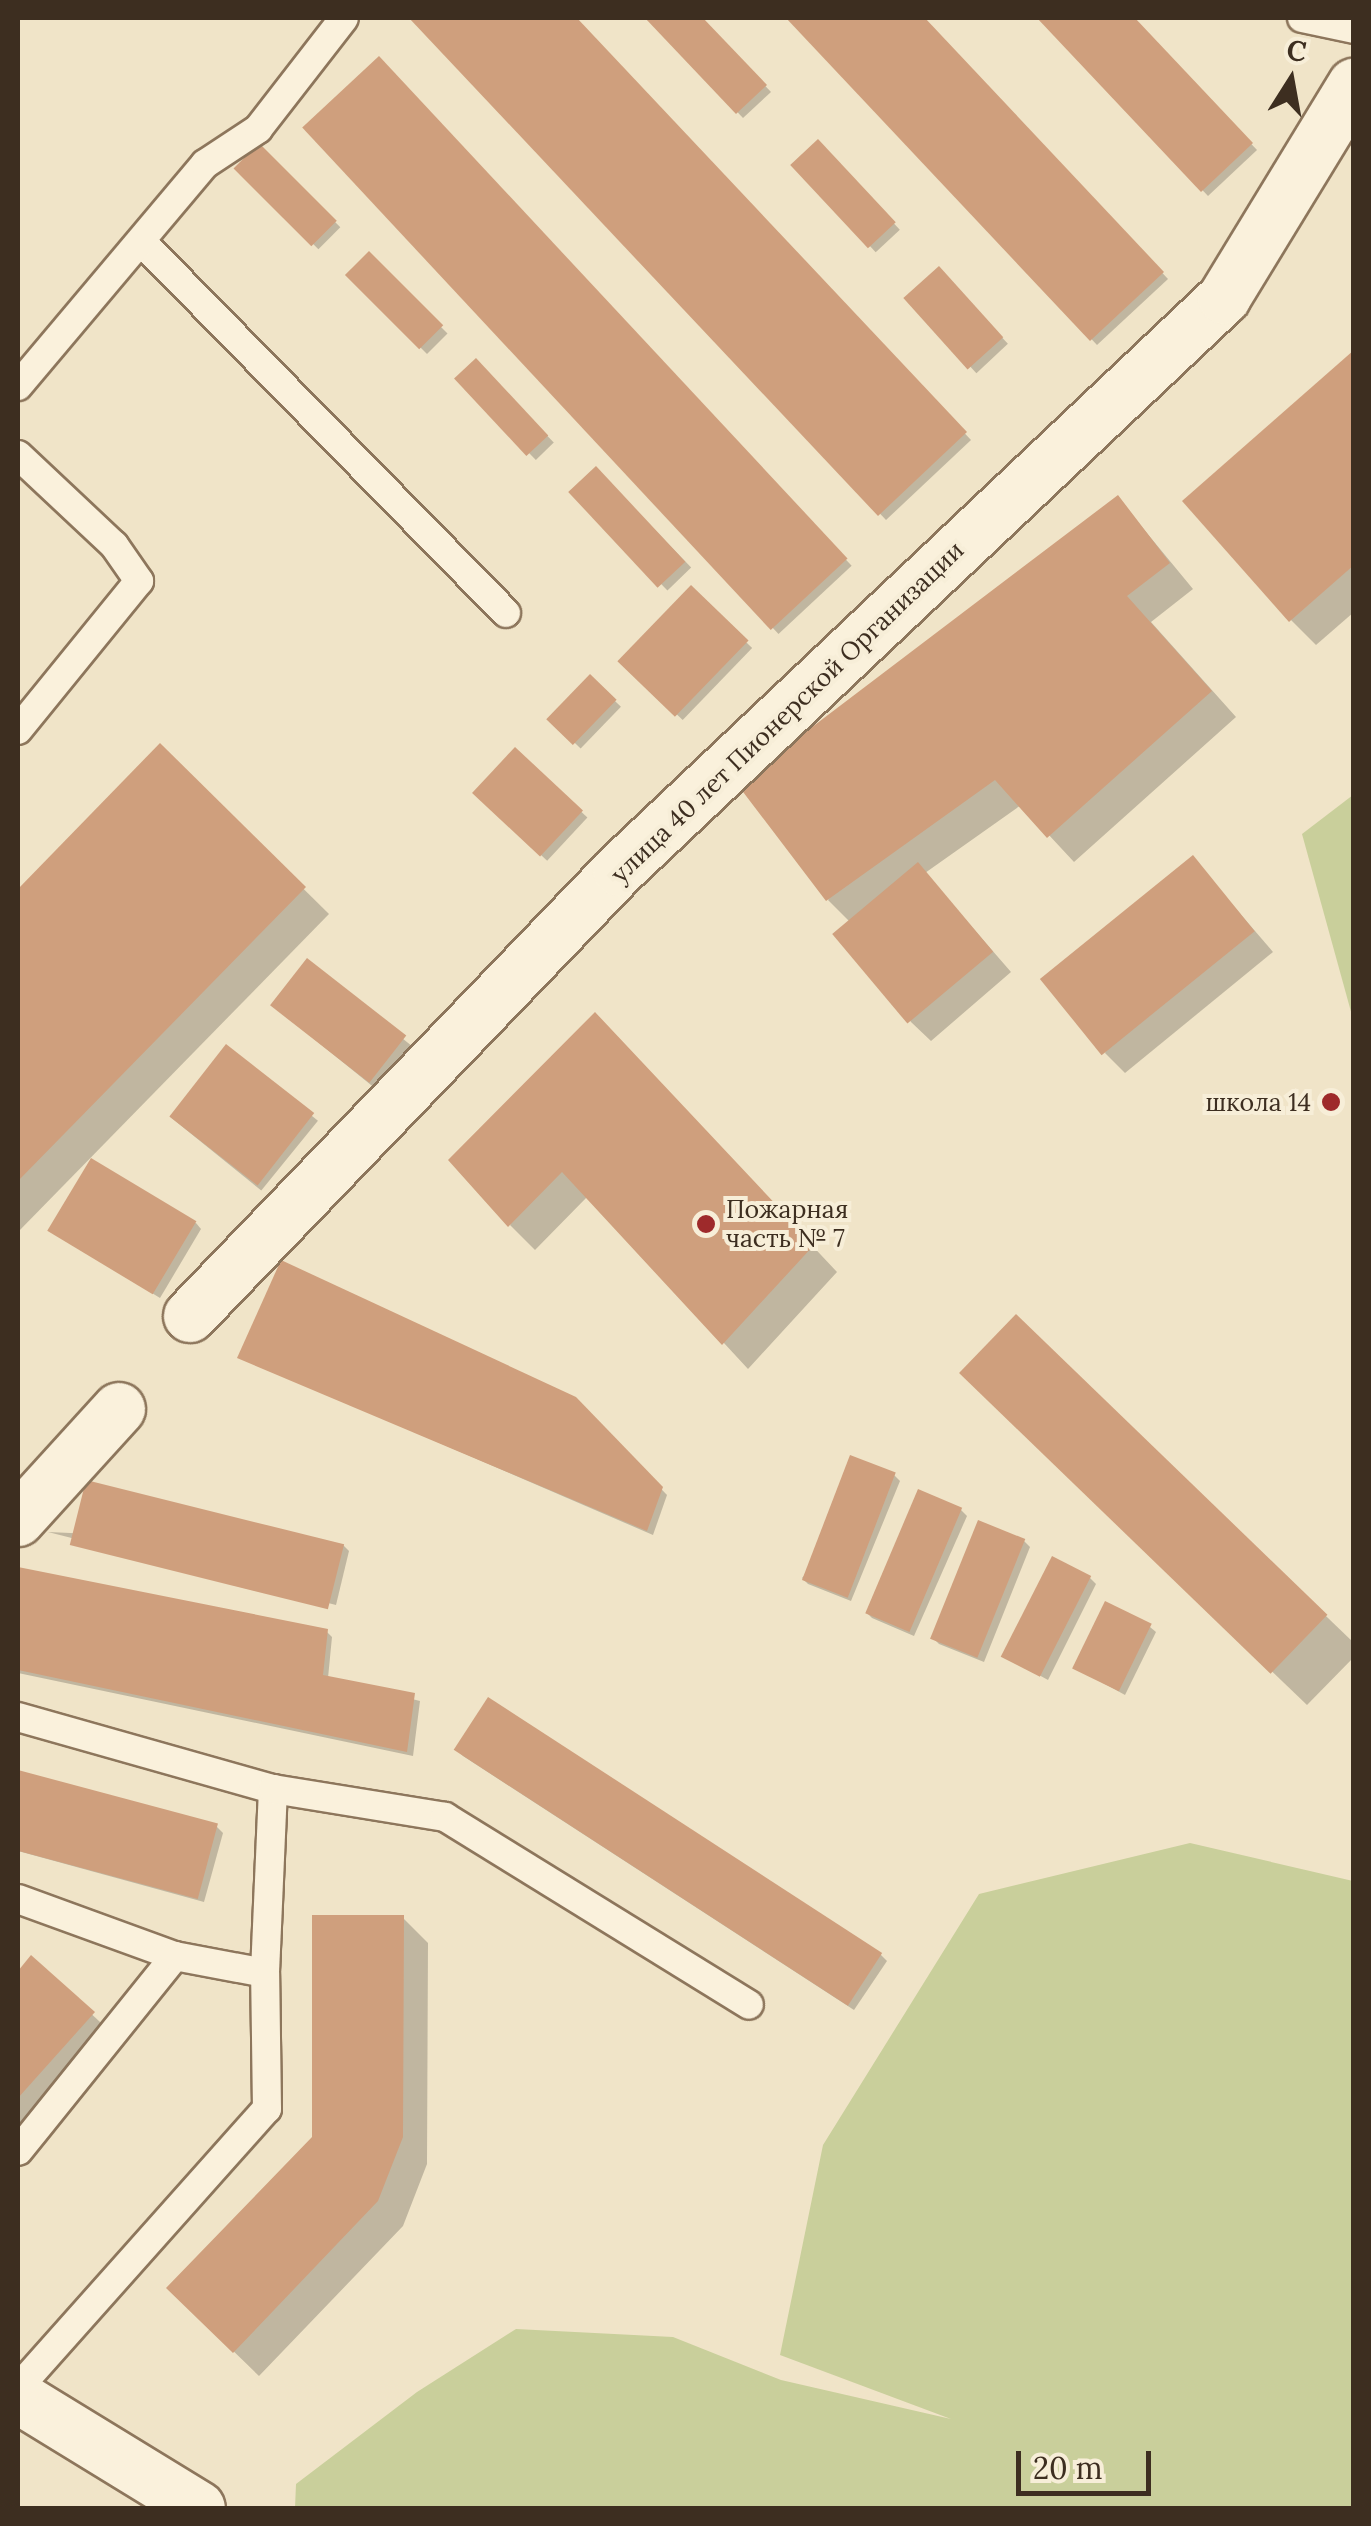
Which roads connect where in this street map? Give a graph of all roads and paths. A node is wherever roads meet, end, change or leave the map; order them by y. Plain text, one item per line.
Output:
1 (344, 18) edge
2 (1302, 18) edge
3 (1354, 29) edge
4 (1354, 85) edge
5 (140, 241) junction
6 (18, 386) edge
7 (18, 455) edge
8 (506, 613) dead end
9 (18, 730) edge
10 (190, 1316) dead end
11 (120, 1409) dead end
12 (18, 1520) edge
13 (18, 1718) edge
14 (273, 1789) junction
15 (18, 1899) edge
16 (176, 1956) junction
17 (265, 1973) junction
18 (749, 2005) dead end
19 (18, 2151) edge
20 (18, 2388) edge
21 (18, 2397) edge
22 (199, 2508) edge

1 - 5 lane
2 - 3 lane
4 - 10 street, улица 40 лет Пионерской Организации
5 - 6 lane
5 - 8 lane
7 - 9 lane
11 - 12 street
13 - 14 lane
14 - 17 lane
14 - 18 lane
15 - 16 lane
16 - 17 lane
16 - 19 lane
17 - 20 lane
21 - 22 street

